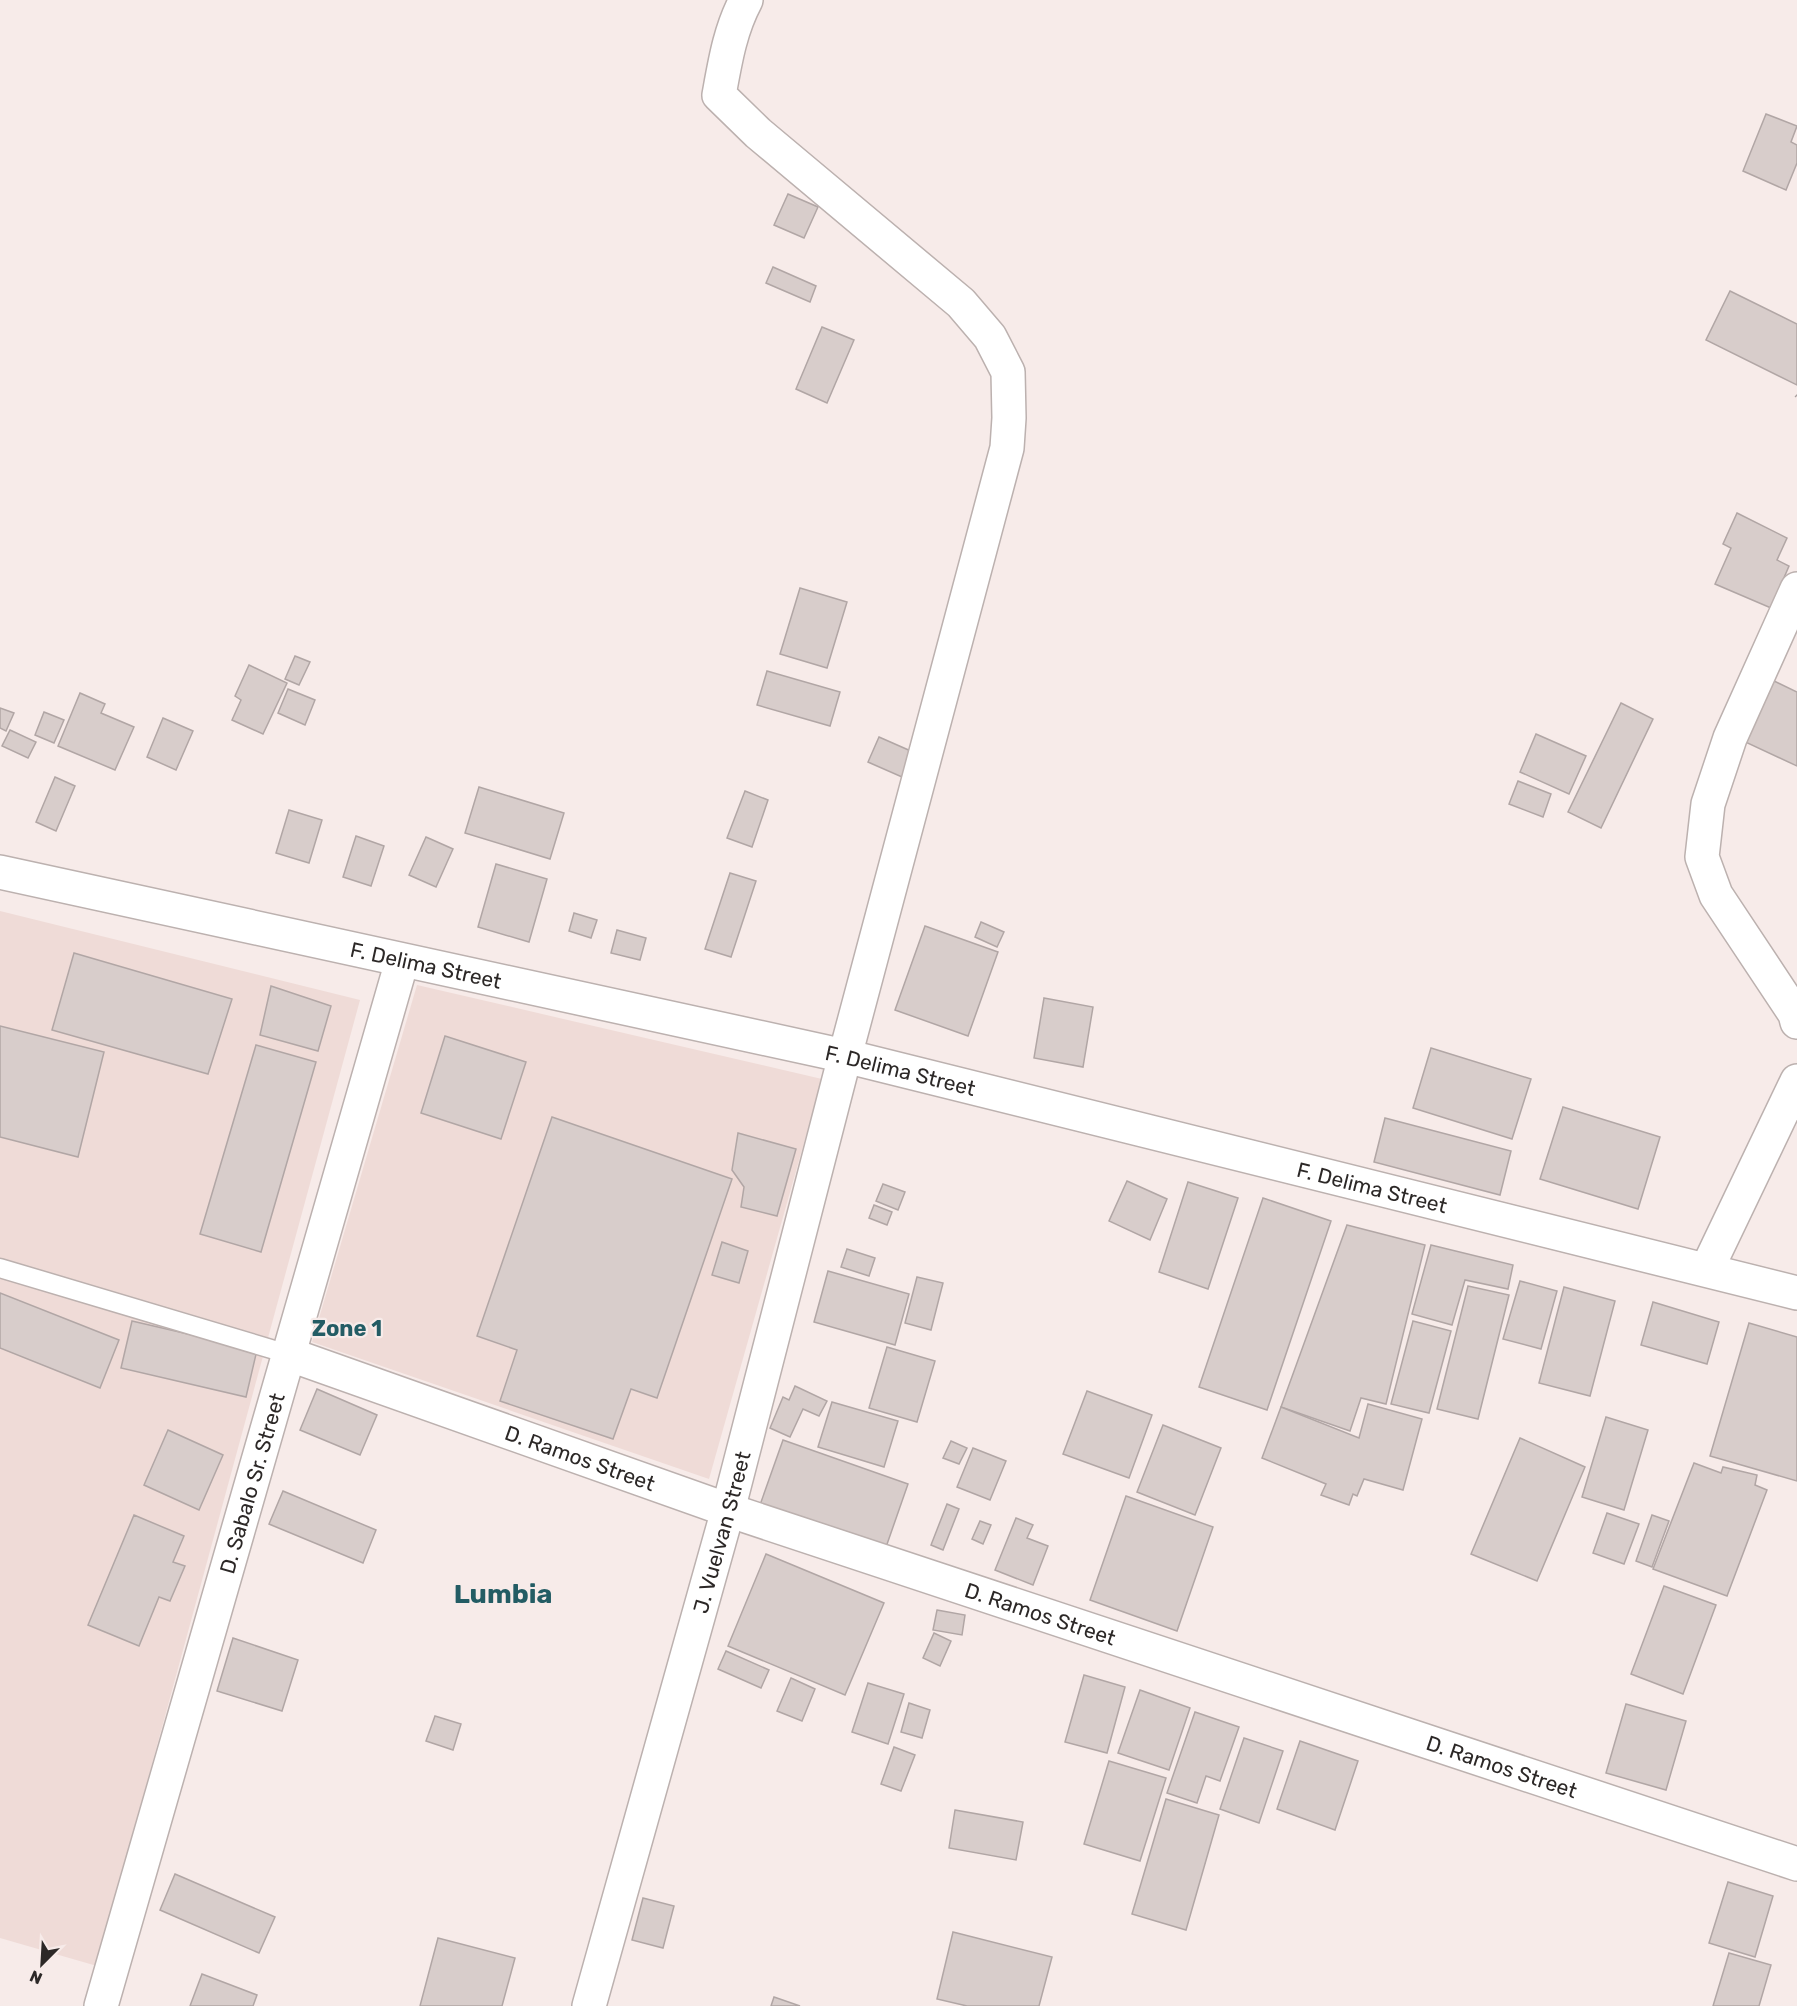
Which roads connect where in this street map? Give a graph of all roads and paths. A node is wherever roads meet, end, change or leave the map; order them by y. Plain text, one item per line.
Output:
1 (746, 0) edge
2 (1797, 589) edge
3 (0, 872) edge
4 (402, 961) junction
5 (1797, 1022) edge
6 (845, 1056) junction
7 (1797, 1081) edge
8 (0, 1268) edge
9 (1707, 1269) junction
10 (1797, 1293) edge
11 (288, 1354) junction
12 (728, 1510) junction
13 (1797, 1864) edge
14 (104, 2005) edge
15 (589, 2006) edge

1 - 6 street, J. Vuelvan Street
2 - 5 street
3 - 4 street, F. Delima Street
4 - 6 street, F. Delima Street
4 - 11 street, D. Sabalo Sr. Street
6 - 9 street, F. Delima Street
6 - 12 street, J. Vuelvan Street
7 - 9 street
8 - 11 lane
9 - 10 street, F. Delima Street
11 - 12 street, D. Ramos Street
11 - 14 street, D. Sabalo Sr. Street
12 - 13 street, D. Ramos Street
12 - 15 street, J. Vuelvan Street

